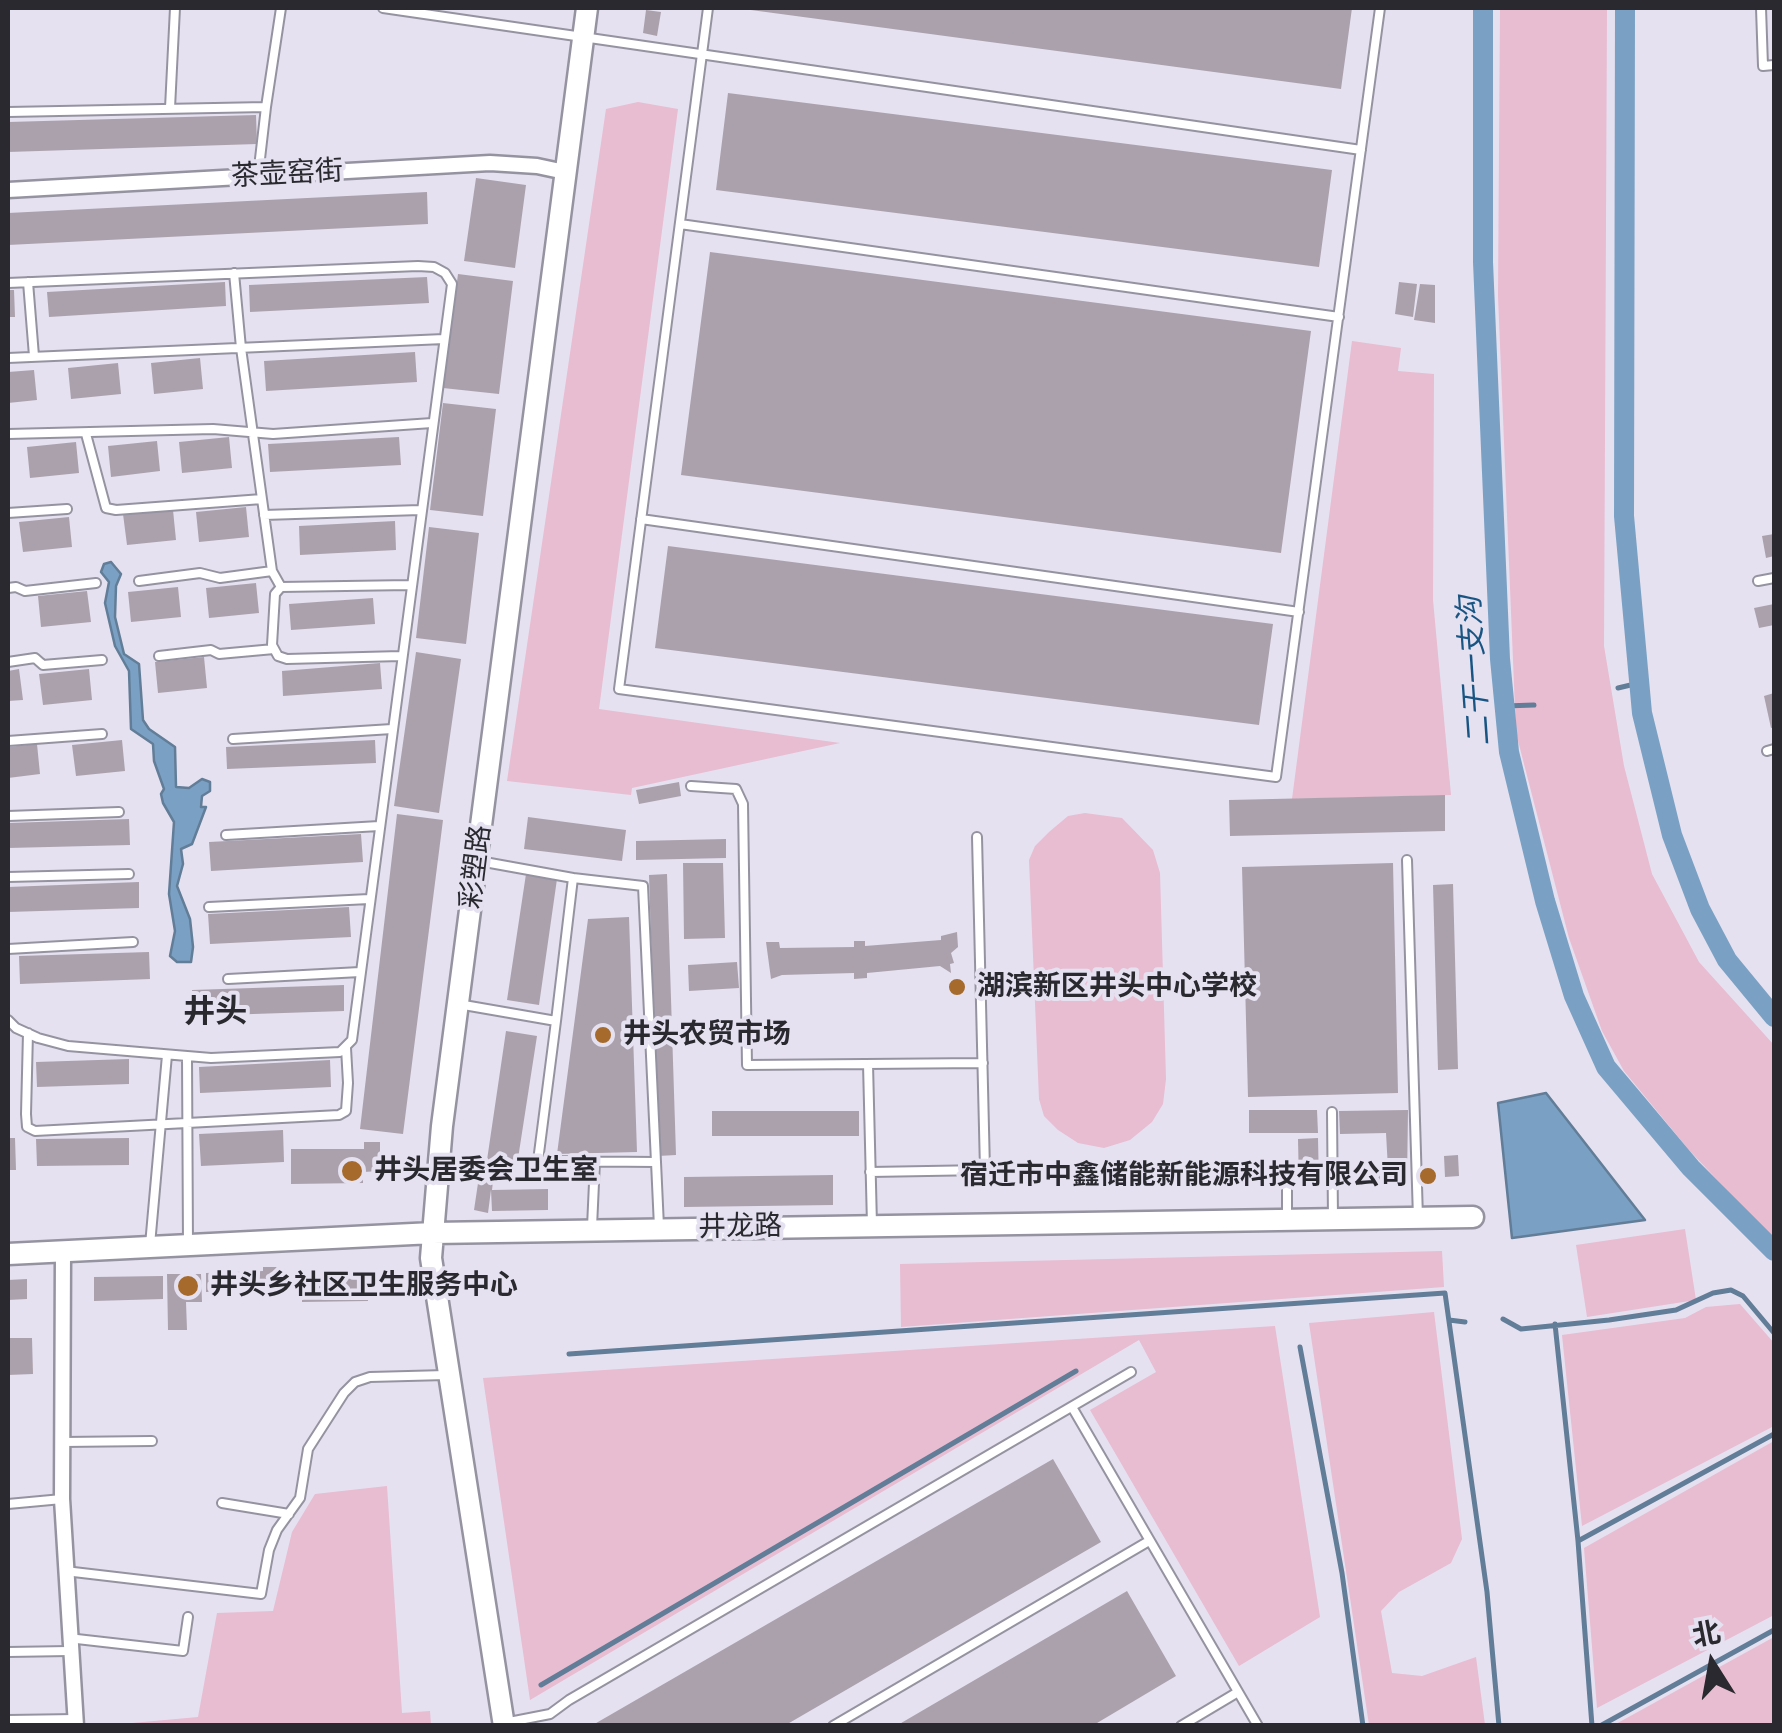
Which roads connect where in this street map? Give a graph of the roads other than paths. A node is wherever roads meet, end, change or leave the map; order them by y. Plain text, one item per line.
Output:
1 (175, 8) edge
2 (282, 8) edge
3 (383, 8) edge
4 (586, 8) edge
5 (708, 8) edge
6 (1380, 8) edge
7 (1760, 8) edge
8 (583, 38) junction
9 (702, 56) junction
10 (1774, 65) edge
11 (266, 106) junction
12 (170, 108) junction
13 (8, 112) edge
14 (1362, 150) junction
15 (565, 172) junction
16 (258, 176) junction
17 (8, 190) edge
18 (680, 224) junction
19 (234, 274) junction
20 (28, 282) junction
21 (8, 283) edge
22 (1339, 317) junction
23 (444, 340) junction
24 (241, 348) junction
25 (34, 356) junction
26 (8, 358) edge
27 (432, 423) junction
28 (253, 432) junction
29 (8, 434) edge
30 (86, 434) junction
31 (262, 499) junction
32 (67, 508) dead end
33 (420, 510) junction
34 (8, 513) edge
35 (264, 516) junction
36 (641, 519) junction
37 (272, 571) junction
38 (1774, 578) edge
39 (140, 581) dead end
40 (1758, 581) dead end
41 (96, 583) dead end
42 (410, 585) junction
43 (281, 587) junction
44 (8, 588) edge
45 (1299, 612) junction
46 (274, 649) junction
47 (159, 656) dead end
48 (401, 656) junction
49 (102, 660) dead end
50 (8, 662) edge
51 (392, 729) junction
52 (102, 734) dead end
53 (233, 740) dead end
54 (8, 741) edge
55 (691, 786) dead end
56 (119, 812) dead end
57 (8, 816) edge
58 (379, 826) junction
59 (226, 835) dead end
60 (977, 837) dead end
61 (476, 860) junction
62 (1407, 860) dead end
63 (129, 874) dead end
64 (8, 877) edge
65 (573, 878) junction
66 (369, 899) junction
67 (209, 907) dead end
68 (133, 942) dead end
69 (8, 950) edge
70 (360, 972) junction
71 (228, 979) dead end
72 (458, 1004) junction
73 (8, 1020) edge
74 (556, 1021) junction
75 (28, 1033) junction
76 (346, 1048) junction
77 (167, 1055) junction
78 (187, 1056) junction
79 (982, 1063) junction
80 (868, 1064) junction
81 (1332, 1112) dead end
82 (188, 1124) junction
83 (160, 1126) junction
84 (595, 1161) junction
85 (656, 1162) junction
86 (870, 1172) junction
87 (1288, 1175) dead end
88 (1473, 1217) dead end
89 (1418, 1218) junction
90 (1333, 1219) junction
91 (1288, 1220) junction
92 (872, 1225) junction
93 (659, 1229) junction
94 (592, 1230) junction
95 (433, 1233) junction
96 (188, 1245) junction
97 (150, 1247) junction
98 (63, 1252) junction
99 (8, 1254) edge
100 (1132, 1372) dead end
101 (449, 1374) junction
102 (1072, 1406) junction
103 (152, 1441) dead end
104 (62, 1442) junction
105 (62, 1500) junction
106 (222, 1503) dead end
107 (8, 1504) edge
108 (289, 1514) junction
109 (1149, 1541) junction
110 (65, 1571) junction
111 (188, 1617) dead end
112 (69, 1645) junction
113 (8, 1652) edge
114 (1238, 1692) junction
115 (550, 1714) junction
116 (8, 1720) edge
117 (76, 1722) edge
118 (504, 1724) edge
119 (554, 1726) edge
120 (834, 1726) edge
121 (1181, 1726) edge
122 (1258, 1726) edge

1 - 12 lane
2 - 11 lane
3 - 8 lane
4 - 8 street, 彩塑路
5 - 9 lane
6 - 14 lane
7 - 10 lane
8 - 9 lane
8 - 15 street, 彩塑路
9 - 14 lane
9 - 18 lane
11 - 12 lane
11 - 16 lane
12 - 13 lane
14 - 22 lane
15 - 16 street, 茶壶窑街
15 - 61 street, 彩塑路
16 - 17 street, 茶壶窑街
18 - 22 lane
18 - 36 lane
19 - 20 lane
19 - 23 lane
19 - 24 lane
20 - 21 lane
20 - 25 lane
22 - 45 lane
23 - 24 lane
23 - 27 lane
24 - 25 lane
24 - 28 lane
25 - 26 lane
27 - 28 lane
27 - 33 lane
28 - 30 lane
28 - 31 lane
29 - 30 lane
30 - 31 lane
31 - 35 lane
32 - 34 lane
33 - 35 lane
33 - 42 lane
35 - 37 lane
36 - 45 lane
36 - 45 lane
37 - 39 lane
37 - 43 lane
38 - 40 lane
41 - 44 lane
42 - 43 lane
42 - 48 lane
43 - 46 lane
46 - 47 lane
46 - 48 lane
48 - 51 lane
49 - 50 lane
51 - 53 lane
51 - 58 lane
52 - 54 lane
55 - 80 lane
56 - 57 lane
58 - 59 lane
58 - 66 lane
60 - 79 lane
61 - 65 lane
61 - 72 street, 彩塑路
62 - 89 lane
63 - 64 lane
65 - 74 lane
65 - 85 lane
66 - 67 lane
66 - 70 lane
68 - 69 lane
70 - 71 lane
70 - 76 lane
72 - 74 lane
72 - 95 street, 彩塑路
73 - 75 lane
74 - 84 lane
75 - 77 lane
75 - 83 lane
76 - 78 lane
76 - 82 lane
77 - 78 lane
77 - 83 lane
78 - 82 lane
79 - 80 lane
79 - 86 lane
80 - 86 lane
81 - 90 lane
82 - 83 lane
82 - 96 lane
83 - 97 lane
84 - 85 lane
84 - 94 lane
85 - 93 lane
86 - 92 lane
87 - 91 lane
88 - 89 street, 井龙路
89 - 90 street, 井龙路
90 - 91 street, 井龙路
91 - 92 street, 井龙路
92 - 93 street, 井龙路
93 - 94 street, 井龙路
94 - 95 street, 井龙路
95 - 96 street, 井龙路
95 - 101 street, 彩塑路
96 - 97 street, 井龙路
97 - 98 street, 井龙路
98 - 99 street, 井龙路
98 - 104 street
100 - 102 lane
101 - 108 lane
101 - 118 street, 彩塑路
102 - 109 lane
102 - 115 lane
103 - 104 lane
104 - 105 street
105 - 107 lane
105 - 110 street
106 - 108 lane
108 - 110 lane
109 - 114 lane
109 - 120 lane
110 - 112 street
111 - 112 lane
112 - 113 lane
112 - 117 street
114 - 121 lane
114 - 122 lane
115 - 118 lane
115 - 119 lane
116 - 117 lane

